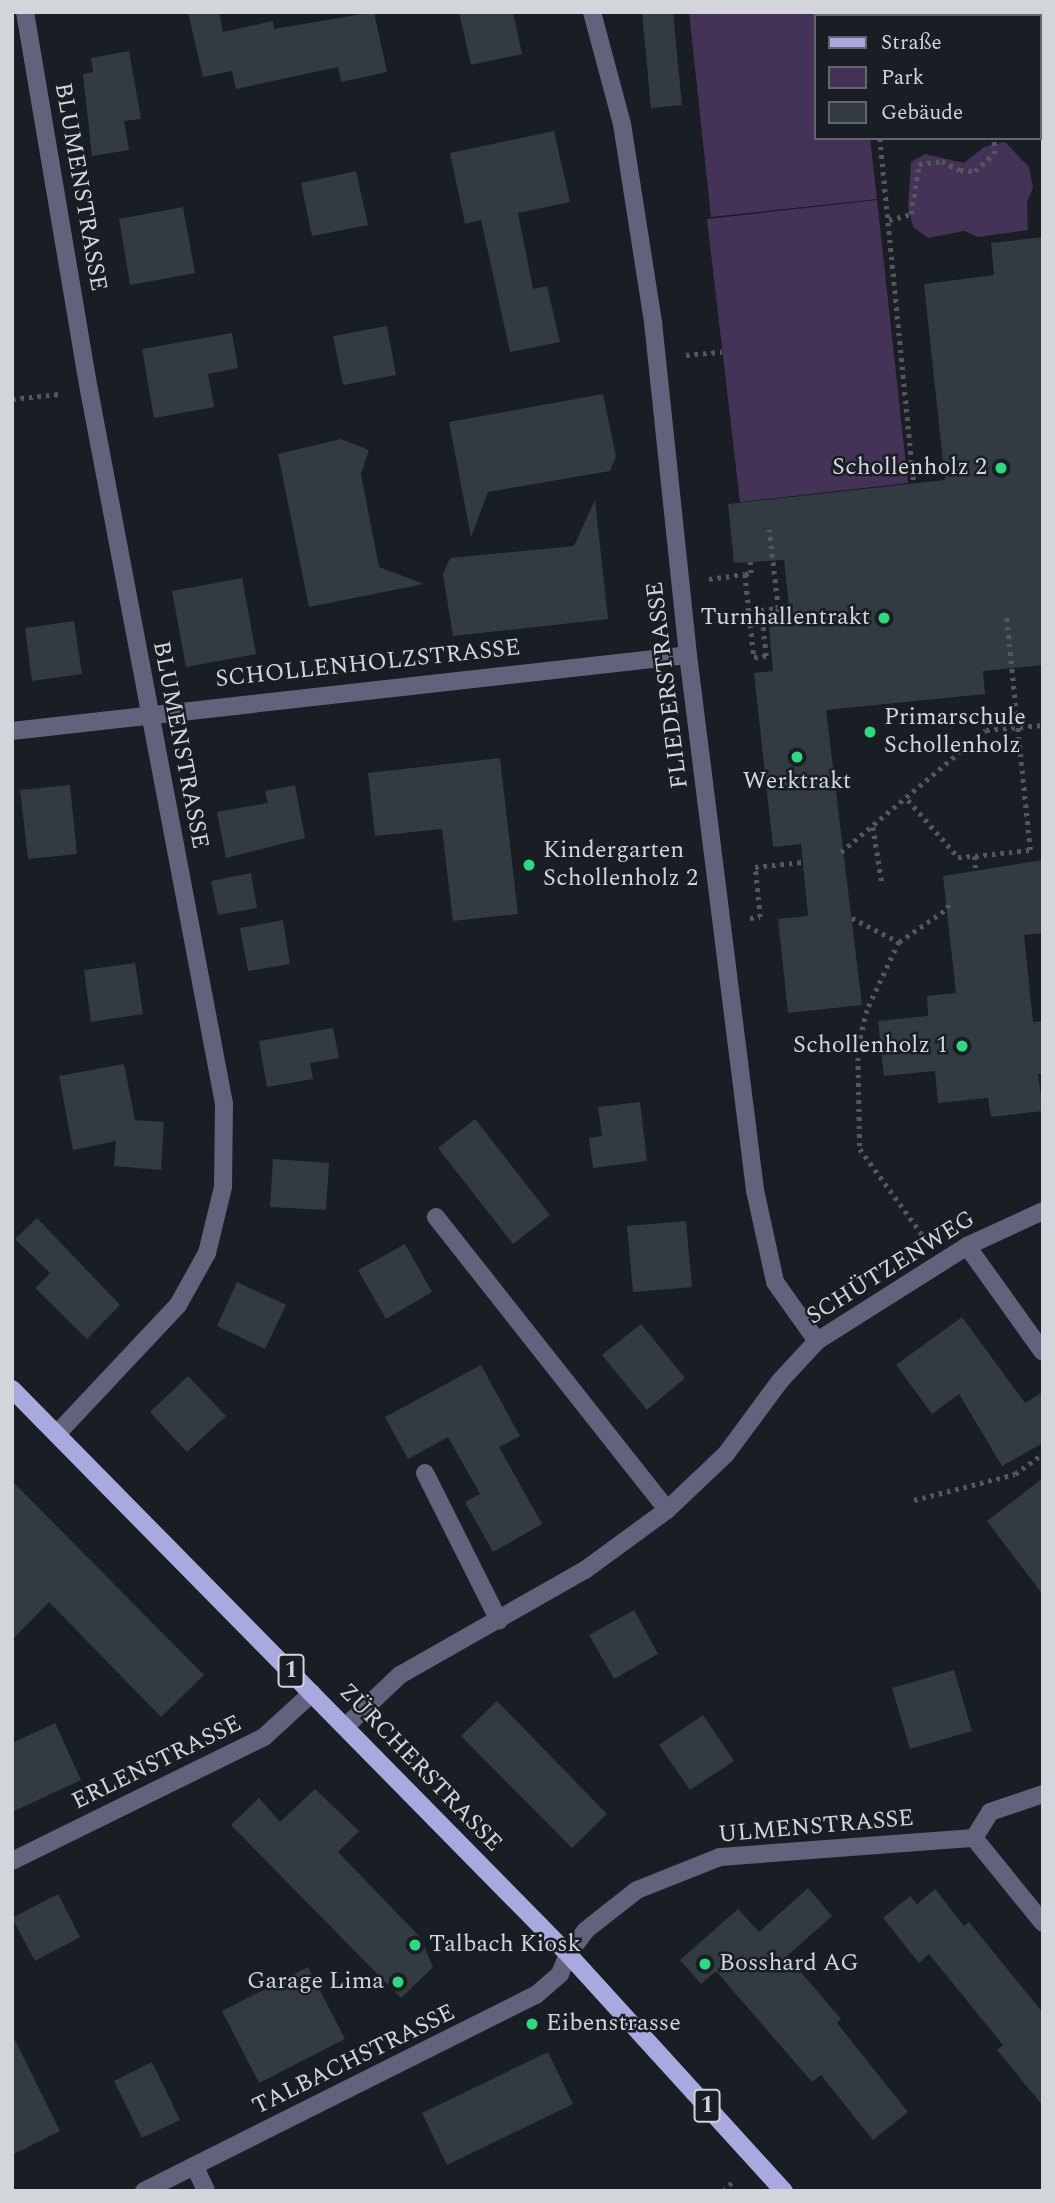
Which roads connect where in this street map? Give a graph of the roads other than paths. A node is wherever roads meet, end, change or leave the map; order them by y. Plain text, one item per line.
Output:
1 (25, 12) edge
2 (592, 12) edge
3 (688, 655) junction
4 (148, 712) junction
5 (12, 731) edge
6 (1043, 1211) edge
7 (436, 1217) dead end
8 (967, 1245) junction
9 (817, 1340) junction
10 (1043, 1352) edge
11 (12, 1389) edge
12 (57, 1434) junction
13 (425, 1473) dead end
14 (667, 1510) junction
15 (499, 1621) junction
16 (312, 1692) junction
17 (345, 1727) junction
18 (1043, 1794) edge
19 (974, 1838) junction
20 (12, 1861) edge
21 (1043, 1923) edge
22 (568, 1954) junction
23 (195, 2167) junction
24 (144, 2191) edge
25 (205, 2191) edge
26 (784, 2191) edge

1 - 4 street, BLUMENSTRASSE
2 - 3 street, FLIEDERSTRASSE
3 - 4 street, SCHOLLENHOLZSTRASSE
3 - 9 street, FLIEDERSTRASSE
4 - 5 street, SCHOLLENHOLZSTRASSE
4 - 12 street, BLUMENSTRASSE
6 - 8 street, SCHÜTZENWEG
7 - 14 street
8 - 9 street, SCHÜTZENWEG
8 - 10 street
9 - 14 street, SCHÜTZENWEG
11 - 12 main road, ZÜRCHERSTRASSE / 1
12 - 16 main road, ZÜRCHERSTRASSE / 1
13 - 15 street
14 - 15 street, SCHÜTZENWEG
15 - 17 street, SCHÜTZENWEG
16 - 17 main road, ZÜRCHERSTRASSE / 1
16 - 20 street, ERLENSTRASSE
17 - 22 main road, ZÜRCHERSTRASSE / 1
18 - 19 street
19 - 21 street
19 - 22 street, ULMENSTRASSE
22 - 23 street, TALBACHSTRASSE
22 - 26 main road, ZÜRCHERSTRASSE / 1
23 - 24 street, TALBACHSTRASSE
23 - 25 street

